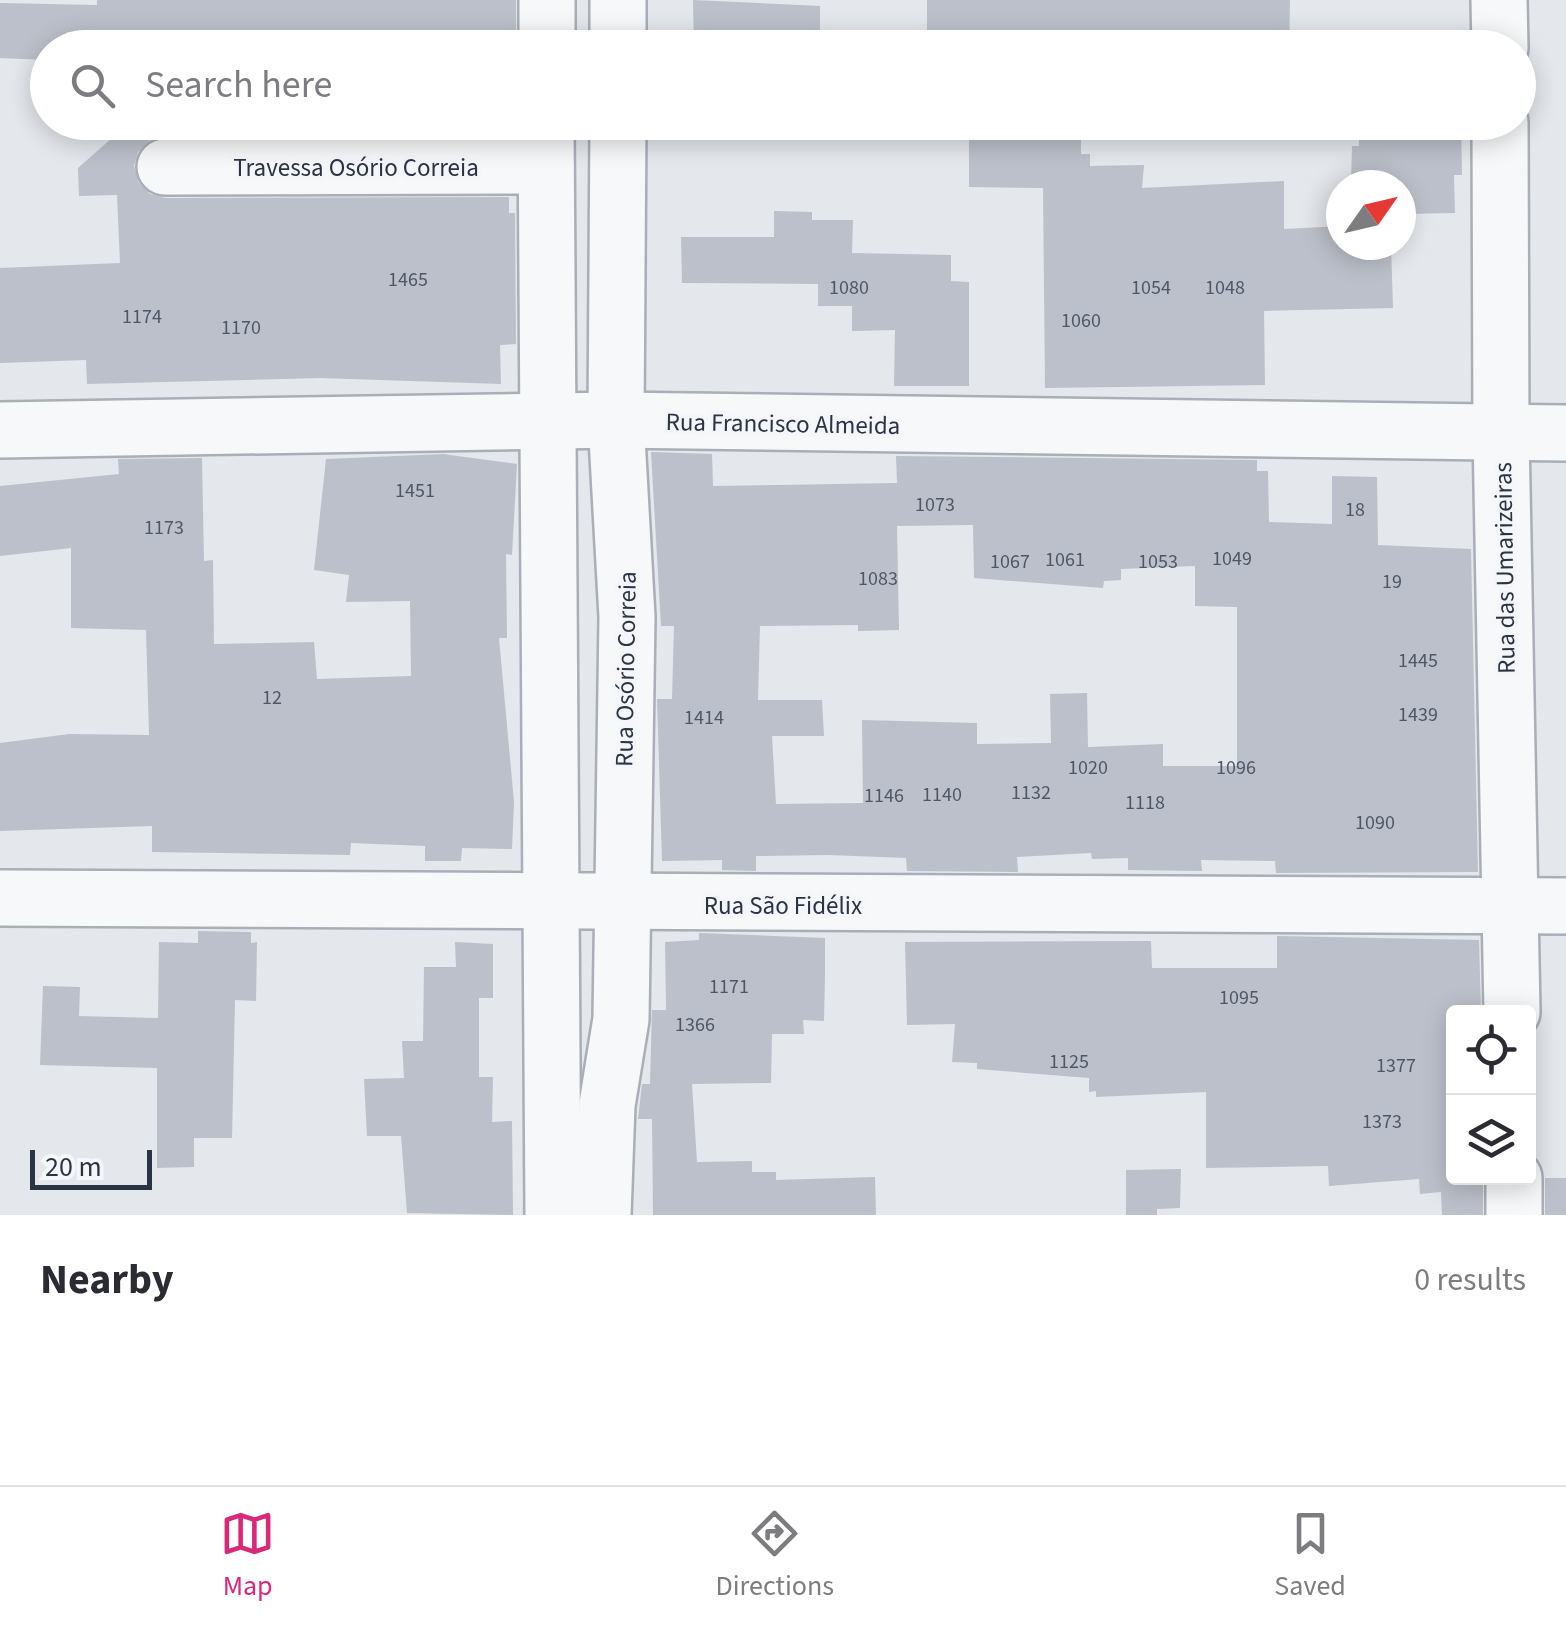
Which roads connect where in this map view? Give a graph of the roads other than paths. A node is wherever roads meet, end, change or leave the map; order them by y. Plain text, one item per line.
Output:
1 (547, 0) edge
2 (618, 0) edge
3 (1500, 0) edge
4 (547, 30) edge
5 (618, 30) edge
6 (1500, 30) edge
7 (618, 140) edge
8 (1500, 140) edge
9 (546, 144) edge
10 (166, 167) dead end
11 (616, 420) junction
12 (551, 421) junction
13 (0, 430) edge
14 (1500, 434) junction
15 (1566, 434) edge
16 (0, 898) edge
17 (551, 904) junction
18 (621, 904) junction
19 (1512, 906) junction
20 (1566, 906) edge
21 (1512, 1005) edge
22 (1514, 1185) edge
23 (553, 1215) edge
24 (603, 1215) edge
25 (1514, 1215) edge

1 - 4 street
2 - 5 street
3 - 6 street
7 - 11 street, Rua Osório Correia
8 - 14 street, Rua das Umarizeiras
9 - 10 street, Travessa Osório Correia
9 - 12 street
11 - 12 street, Rua Francisco Almeida
11 - 14 street, Rua Francisco Almeida
11 - 18 street, Rua Osório Correia
12 - 13 street, Rua Francisco Almeida
12 - 17 street
14 - 15 street, Rua Francisco Almeida
14 - 19 street, Rua das Umarizeiras
16 - 17 street, Rua São Fidélix
17 - 18 street, Rua São Fidélix
17 - 23 street
18 - 19 street, Rua São Fidélix
18 - 24 street, Rua Osório Correia
19 - 20 street, Rua São Fidélix
19 - 21 street, Rua das Umarizeiras
22 - 25 street

